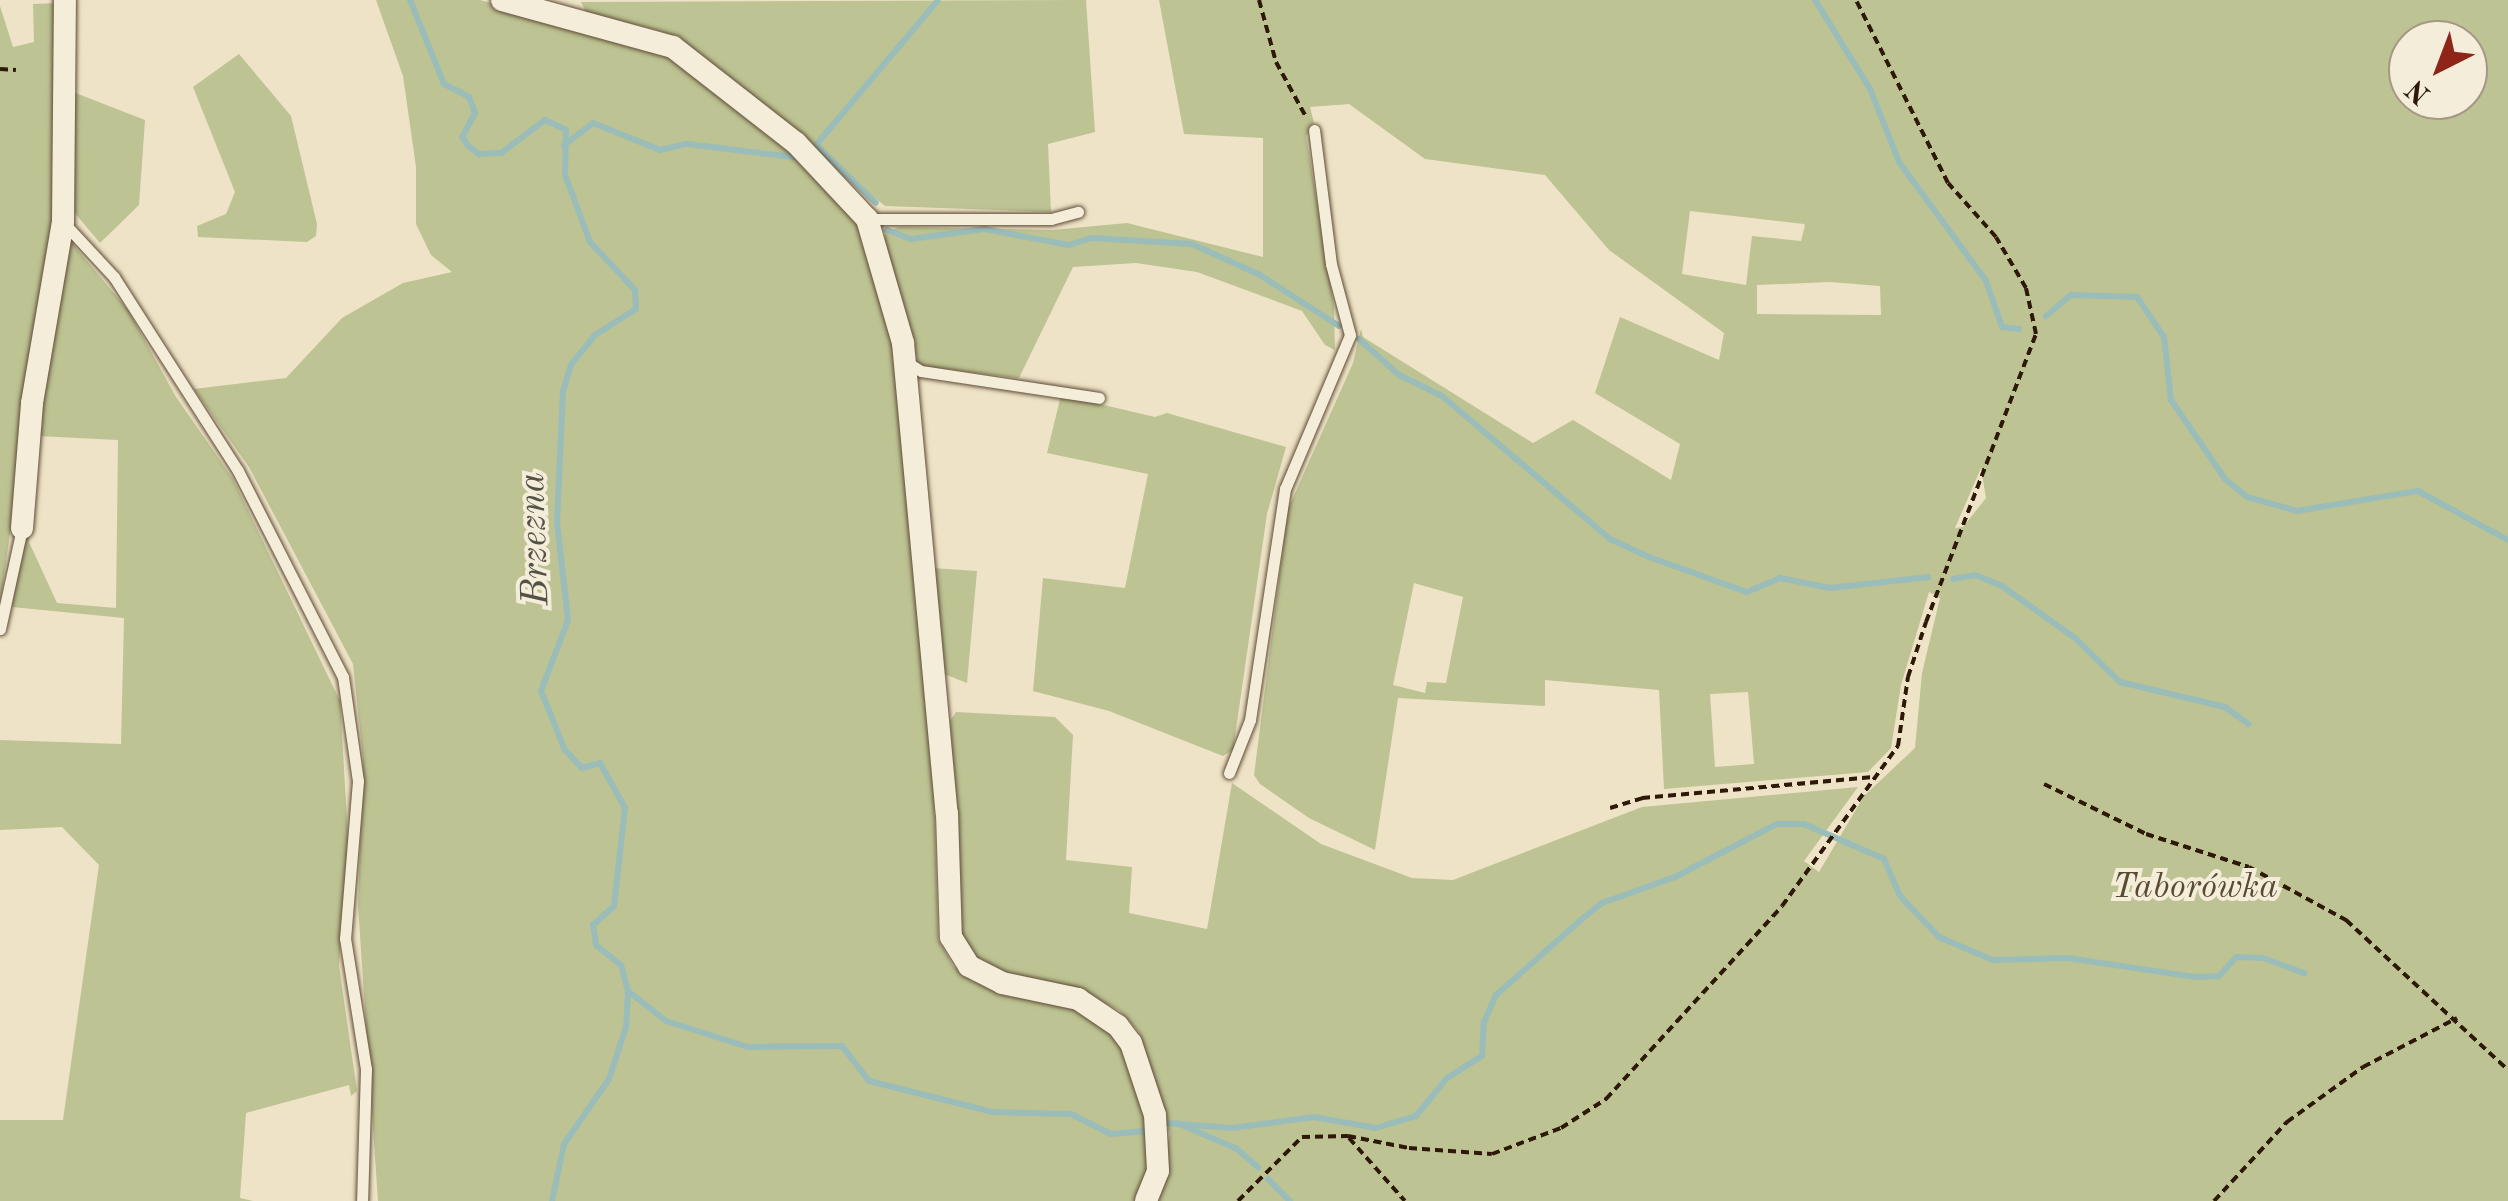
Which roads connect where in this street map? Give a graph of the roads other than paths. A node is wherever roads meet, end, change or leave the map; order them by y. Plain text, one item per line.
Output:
1 (64, 0) edge
2 (502, 0) edge
3 (563, 7) edge
4 (1314, 130) road end
5 (1078, 212) dead end
6 (867, 219) junction
7 (63, 222) junction
8 (905, 360) junction
9 (1099, 398) dead end
10 (22, 528) joint
11 (0, 629) edge
12 (1230, 773) dead end
13 (362, 1201) edge
14 (1146, 1201) edge

1 - 7 street
2 - 3 street
3 - 6 street
4 - 12 lane
5 - 6 lane
6 - 8 street
7 - 10 street
7 - 13 lane
8 - 9 lane
8 - 14 street
10 - 11 lane

